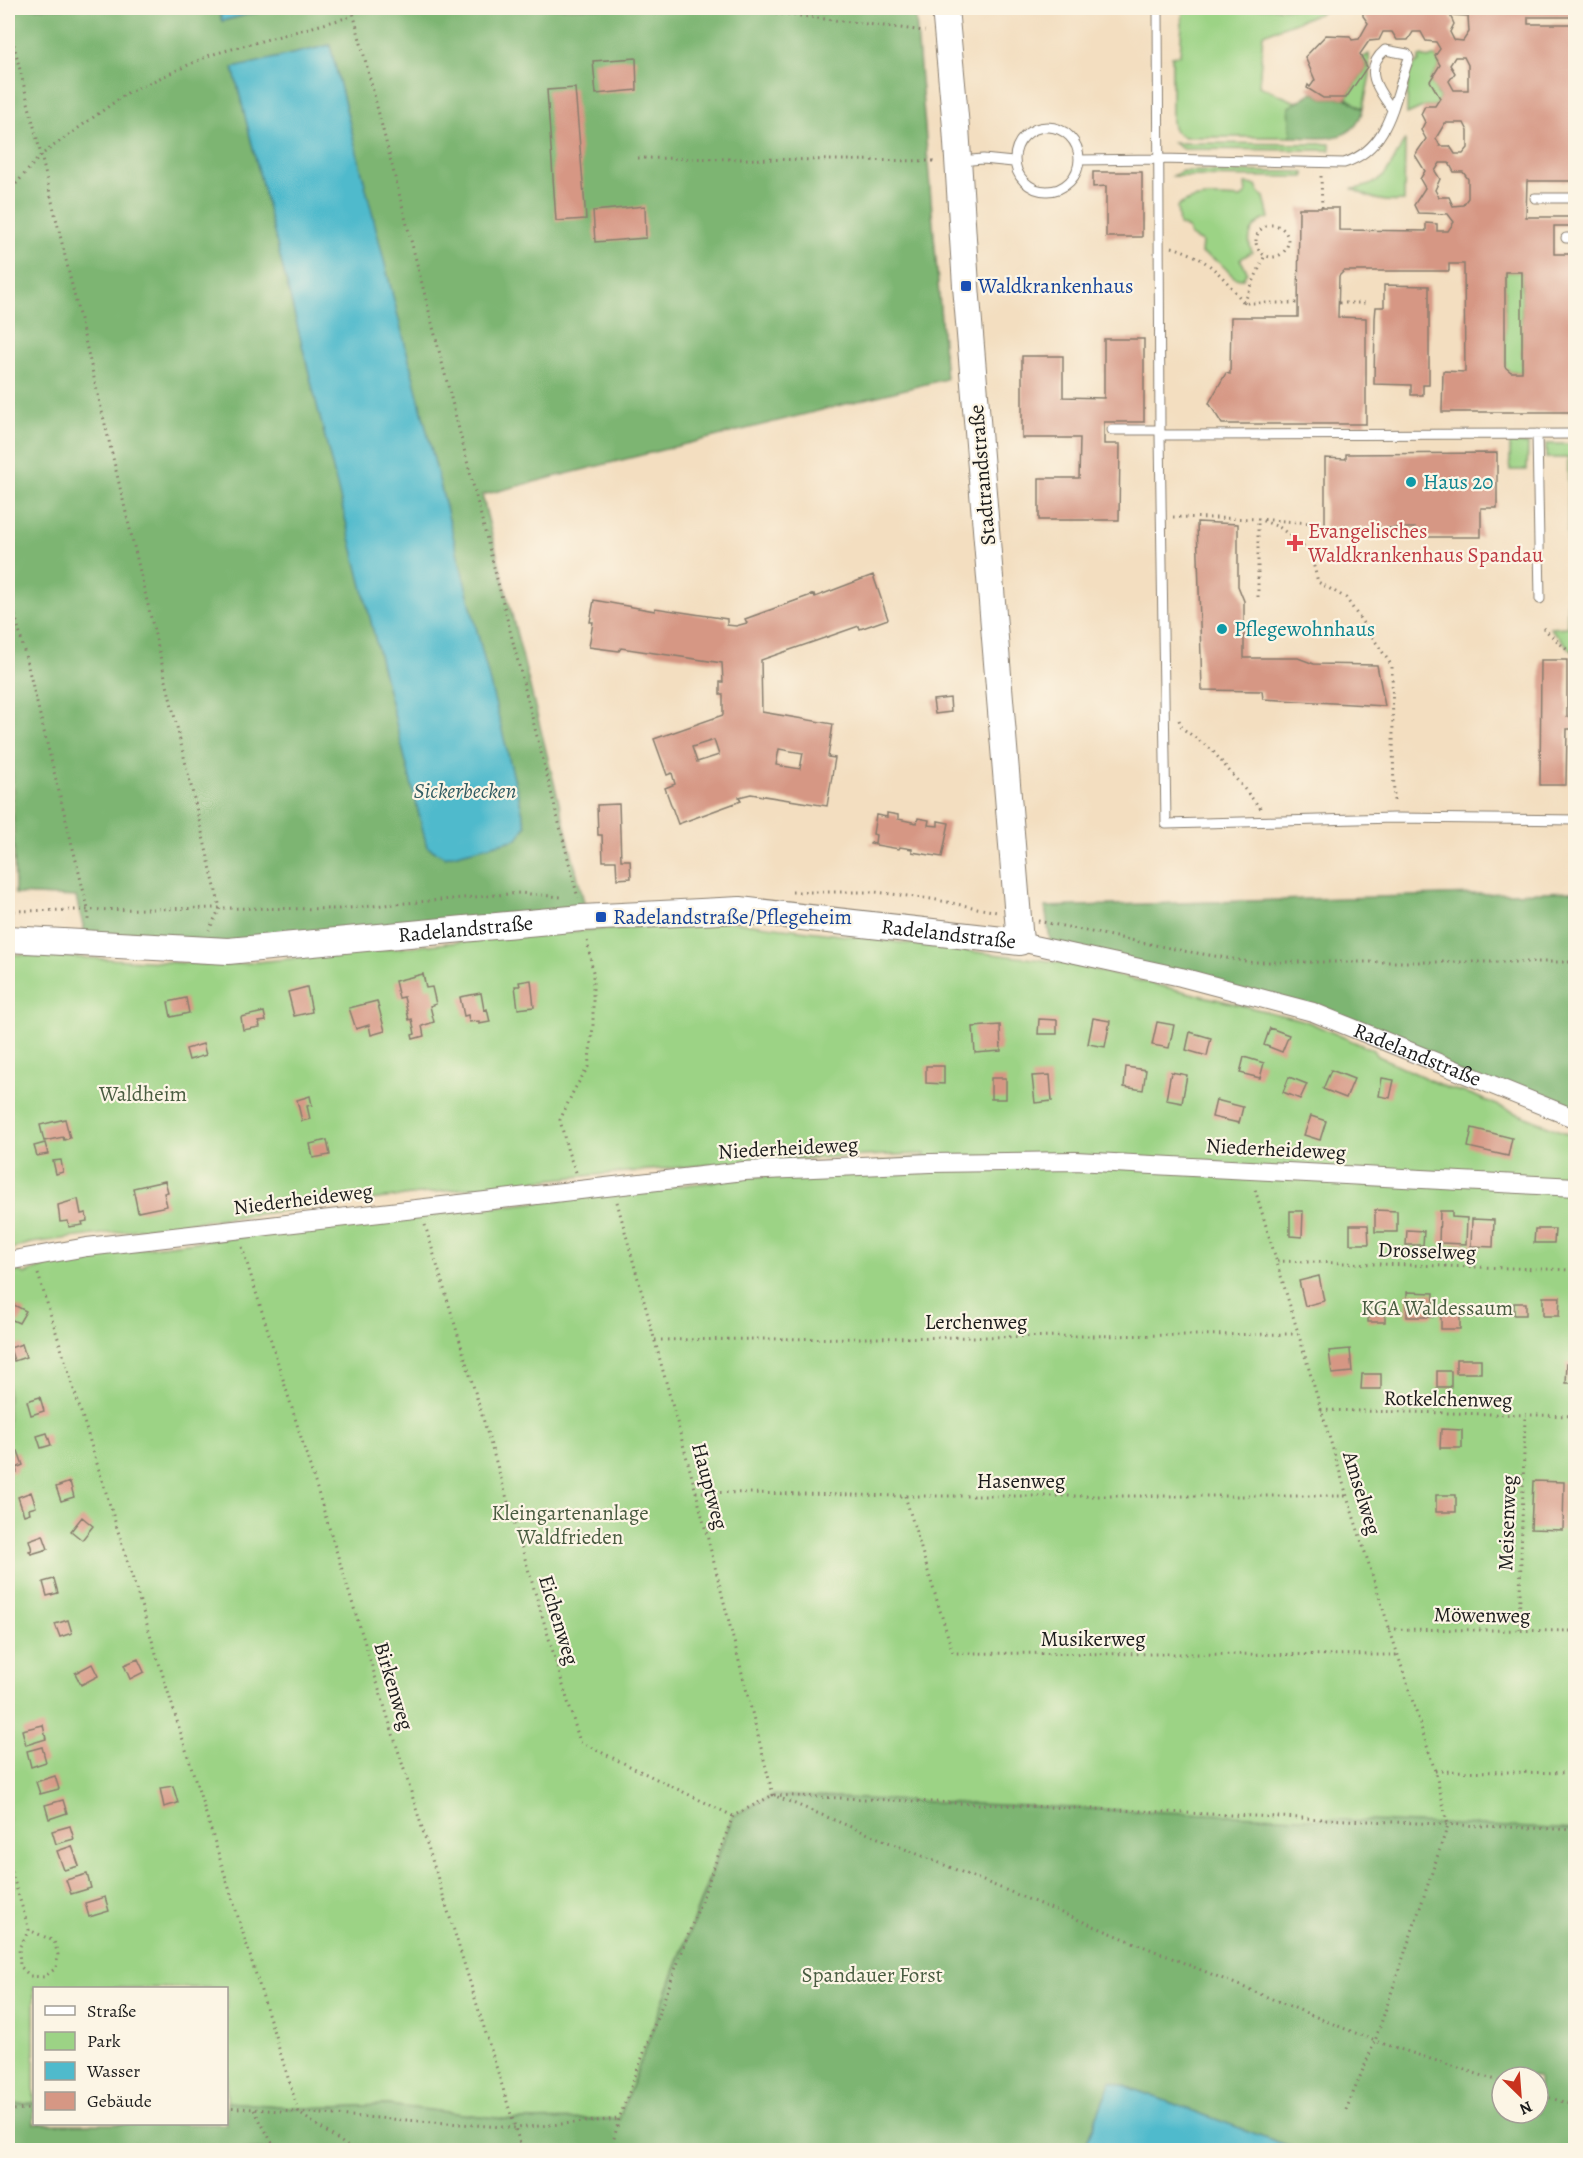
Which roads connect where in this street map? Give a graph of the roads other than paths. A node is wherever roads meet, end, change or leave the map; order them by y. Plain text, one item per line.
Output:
1 (945, 8) edge
2 (1158, 8) edge
3 (1392, 109) junction
4 (1159, 159) junction
5 (1079, 160) junction
6 (958, 161) junction
7 (1013, 162) junction
8 (1535, 198) dead end
9 (1575, 198) edge
10 (1112, 430) dead end
11 (1160, 433) junction
12 (1537, 434) junction
13 (1575, 434) edge
14 (1540, 599) dead end
15 (1575, 820) edge
16 (8, 939) edge
17 (1020, 942) junction
18 (1575, 1119) edge
19 (1575, 1187) edge
20 (8, 1261) edge

1 - 6 street, Stadtrandstraße
2 - 4 lane
3 - 3 lane
3 - 4 lane
4 - 5 lane
4 - 11 lane
5 - 7 lane
5 - 7 lane
6 - 7 lane
6 - 17 street, Stadtrandstraße
8 - 9 lane
10 - 11 lane
11 - 12 lane
11 - 15 lane
12 - 13 lane
12 - 14 lane
16 - 17 street, Radelandstraße
17 - 18 street, Radelandstraße
19 - 20 street, Niederheideweg

